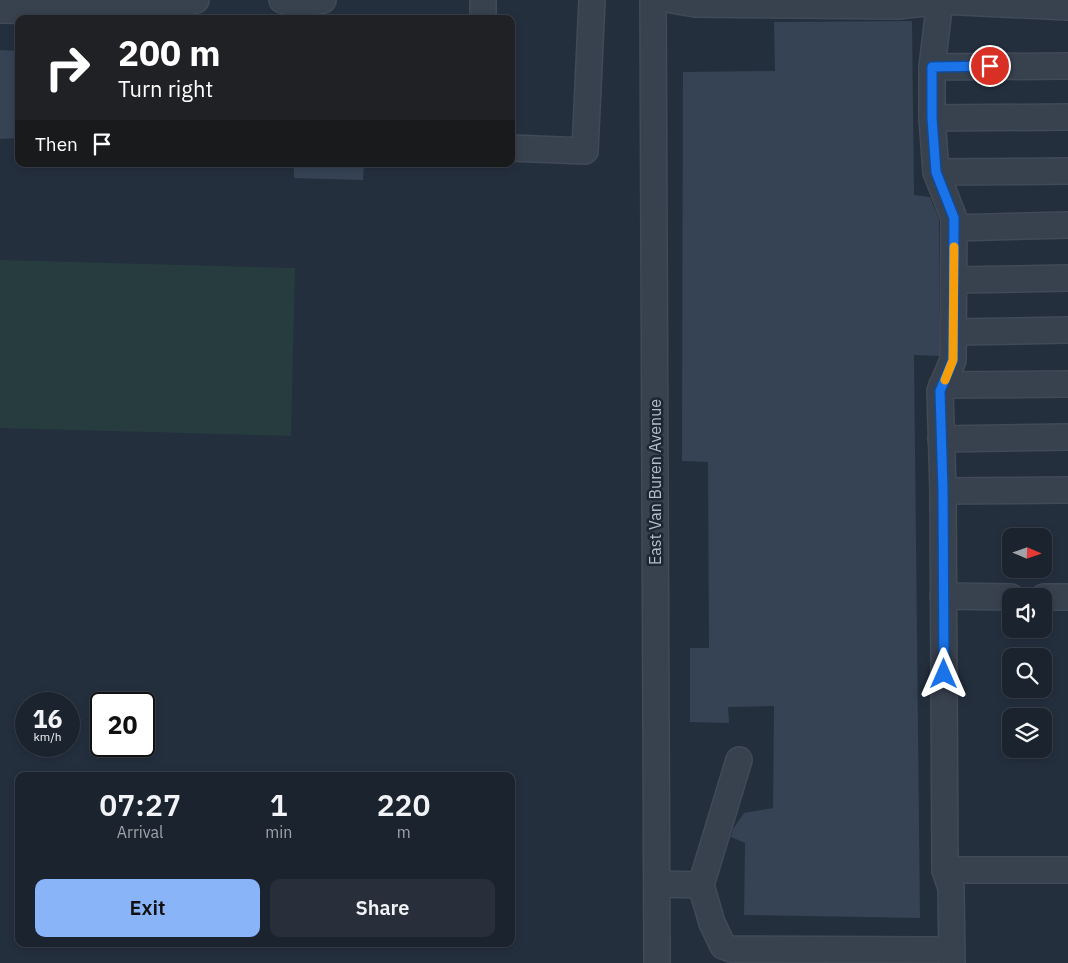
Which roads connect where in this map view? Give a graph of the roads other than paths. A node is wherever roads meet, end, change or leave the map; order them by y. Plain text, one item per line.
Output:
1 (196, 0) edge
2 (282, 0) edge
3 (323, 0) edge
4 (483, 0) edge
5 (592, 0) edge
6 (653, 0) edge
7 (940, 0) edge
8 (687, 1) edge
9 (997, 2) edge
10 (884, 3) edge
11 (1059, 4) edge
12 (98, 5) edge
13 (0, 10) edge
14 (483, 15) edge
15 (1068, 66) edge
16 (932, 67) junction
17 (1068, 117) edge
18 (932, 118) junction
19 (515, 148) edge
20 (1068, 171) edge
21 (936, 172) junction
22 (1068, 225) edge
23 (954, 228) junction
24 (1068, 278) edge
25 (954, 280) junction
26 (1068, 330) edge
27 (954, 332) junction
28 (1068, 384) edge
29 (942, 385) junction
30 (1068, 437) edge
31 (941, 439) junction
32 (1068, 490) edge
33 (943, 491) junction
34 (943, 596) junction
35 (1002, 597) edge
36 (1052, 597) edge
37 (1068, 597) edge
38 (739, 760) dead end
39 (945, 870) junction
40 (1068, 870) edge
41 (657, 884) junction
42 (701, 885) junction
43 (941, 959) edge
44 (657, 963) edge

1 - 12 street
2 - 3 street
4 - 14 street
5 - 19 street
6 - 41 street, East Van Buren Avenue
7 - 9 street
7 - 10 street
7 - 16 street
8 - 10 street
9 - 11 street
12 - 13 street
15 - 16 street
16 - 18 street
17 - 18 street
18 - 21 street
20 - 21 street
21 - 23 street
22 - 23 street
23 - 25 street
24 - 25 street
25 - 27 street
26 - 27 street
27 - 29 street
28 - 29 street
29 - 31 street
30 - 31 street
31 - 33 street
32 - 33 street
33 - 34 street
34 - 35 street
34 - 39 street
36 - 37 street
38 - 42 street
39 - 40 street
39 - 43 street
41 - 42 street
41 - 44 street, East Van Buren Avenue
42 - 43 street

